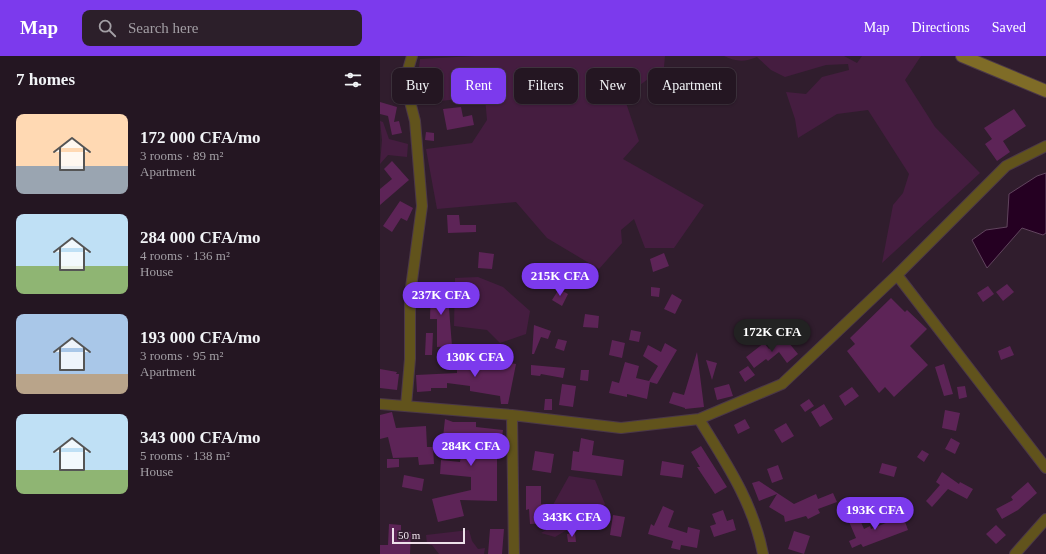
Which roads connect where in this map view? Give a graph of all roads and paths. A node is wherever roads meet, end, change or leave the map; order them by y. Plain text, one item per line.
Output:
1 (412, 56) edge
2 (962, 56) edge
3 (1046, 91) edge
4 (1046, 146) edge
5 (896, 275) junction
6 (380, 404) edge
7 (406, 406) junction
8 (512, 415) junction
9 (699, 419) junction
10 (1046, 468) edge
11 (1046, 519) edge
12 (514, 554) edge
13 (763, 554) edge
14 (1015, 554) edge

1 - 7 street
2 - 3 street
4 - 5 street
5 - 9 street
5 - 10 street
6 - 7 street
7 - 8 street
8 - 9 street
8 - 12 street
9 - 13 street
11 - 14 street

